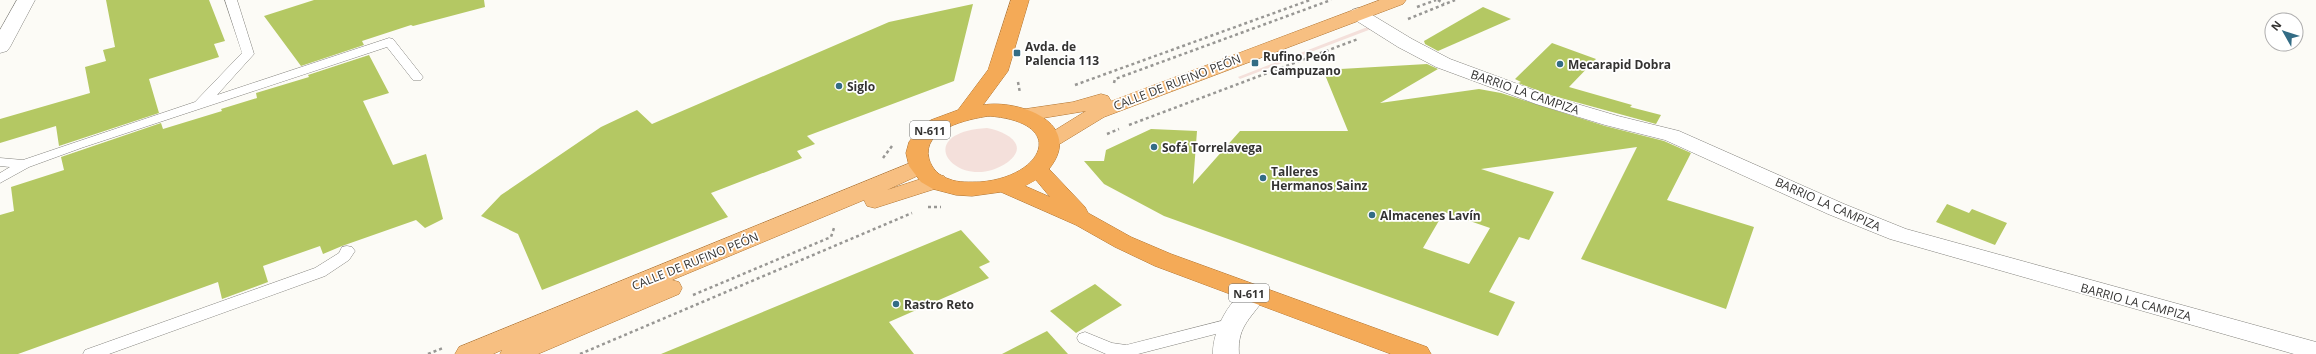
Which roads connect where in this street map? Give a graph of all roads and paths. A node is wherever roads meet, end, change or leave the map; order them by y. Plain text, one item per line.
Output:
1 (26, 0) edge
2 (231, 0) edge
3 (1020, 0) edge
4 (1310, 0) edge
5 (1331, 0) edge
6 (1397, 0) edge
7 (1438, 0) edge
8 (1456, 0) edge
9 (1444, 4) junction
10 (1363, 7) edge
11 (1384, 29) junction
12 (0, 47) edge
13 (998, 71) junction
14 (417, 77) dead end
15 (1070, 87) dead end
16 (1112, 95) junction
17 (200, 105) junction
18 (1018, 107) junction
19 (967, 112) junction
20 (1104, 135) dead end
21 (896, 141) dead end
22 (1051, 141) junction
23 (883, 158) dead end
24 (0, 162) edge
25 (24, 164) junction
26 (1038, 170) junction
27 (928, 173) junction
28 (0, 179) edge
29 (1006, 186) junction
30 (925, 207) dead end
31 (943, 207) dead end
32 (919, 210) dead end
33 (836, 217) junction
34 (1084, 220) junction
35 (347, 251) dead end
36 (1254, 295) junction
37 (692, 296) dead end
38 (1229, 325) junction
39 (1085, 338) dead end
40 (2315, 351) edge
41 (91, 354) edge
42 (468, 354) edge
43 (513, 354) edge
44 (580, 354) edge
45 (1226, 354) edge
46 (1418, 354) edge

1 - 12 street
2 - 17 lane
3 - 13 highway
4 - 15 path
5 - 16 path
6 - 10 main road, CALLE DE RUFINO PEÓN
7 - 9 path
8 - 9 path
9 - 11 path
10 - 11 street, BARRIO LA CAMPIZA
10 - 16 main road, CALLE DE RUFINO PEÓN
10 - 22 main road, CALLE DE RUFINO PEÓN
11 - 20 path
11 - 40 street, BARRIO LA CAMPIZA
13 - 18 highway
13 - 18 path
13 - 19 highway
14 - 17 lane
16 - 18 main road, CALLE DE RUFINO PEÓN
17 - 25 lane
18 - 19 highway, N-611
18 - 22 highway, N-611
19 - 27 highway, N-611
21 - 23 path
22 - 26 highway, N-611
24 - 25 lane
25 - 28 lane
26 - 29 highway, N-611
26 - 34 highway, N-611
27 - 29 highway, N-611
27 - 33 main road, CALLE DE RUFINO PEÓN
27 - 42 main road, CALLE DE RUFINO PEÓN
29 - 34 highway, N-611
30 - 31 path
32 - 44 path
33 - 37 path
33 - 43 main road, CALLE DE RUFINO PEÓN
34 - 36 highway, N-611
35 - 41 lane
36 - 38 street
36 - 46 highway, N-611
38 - 39 lane
38 - 45 street

